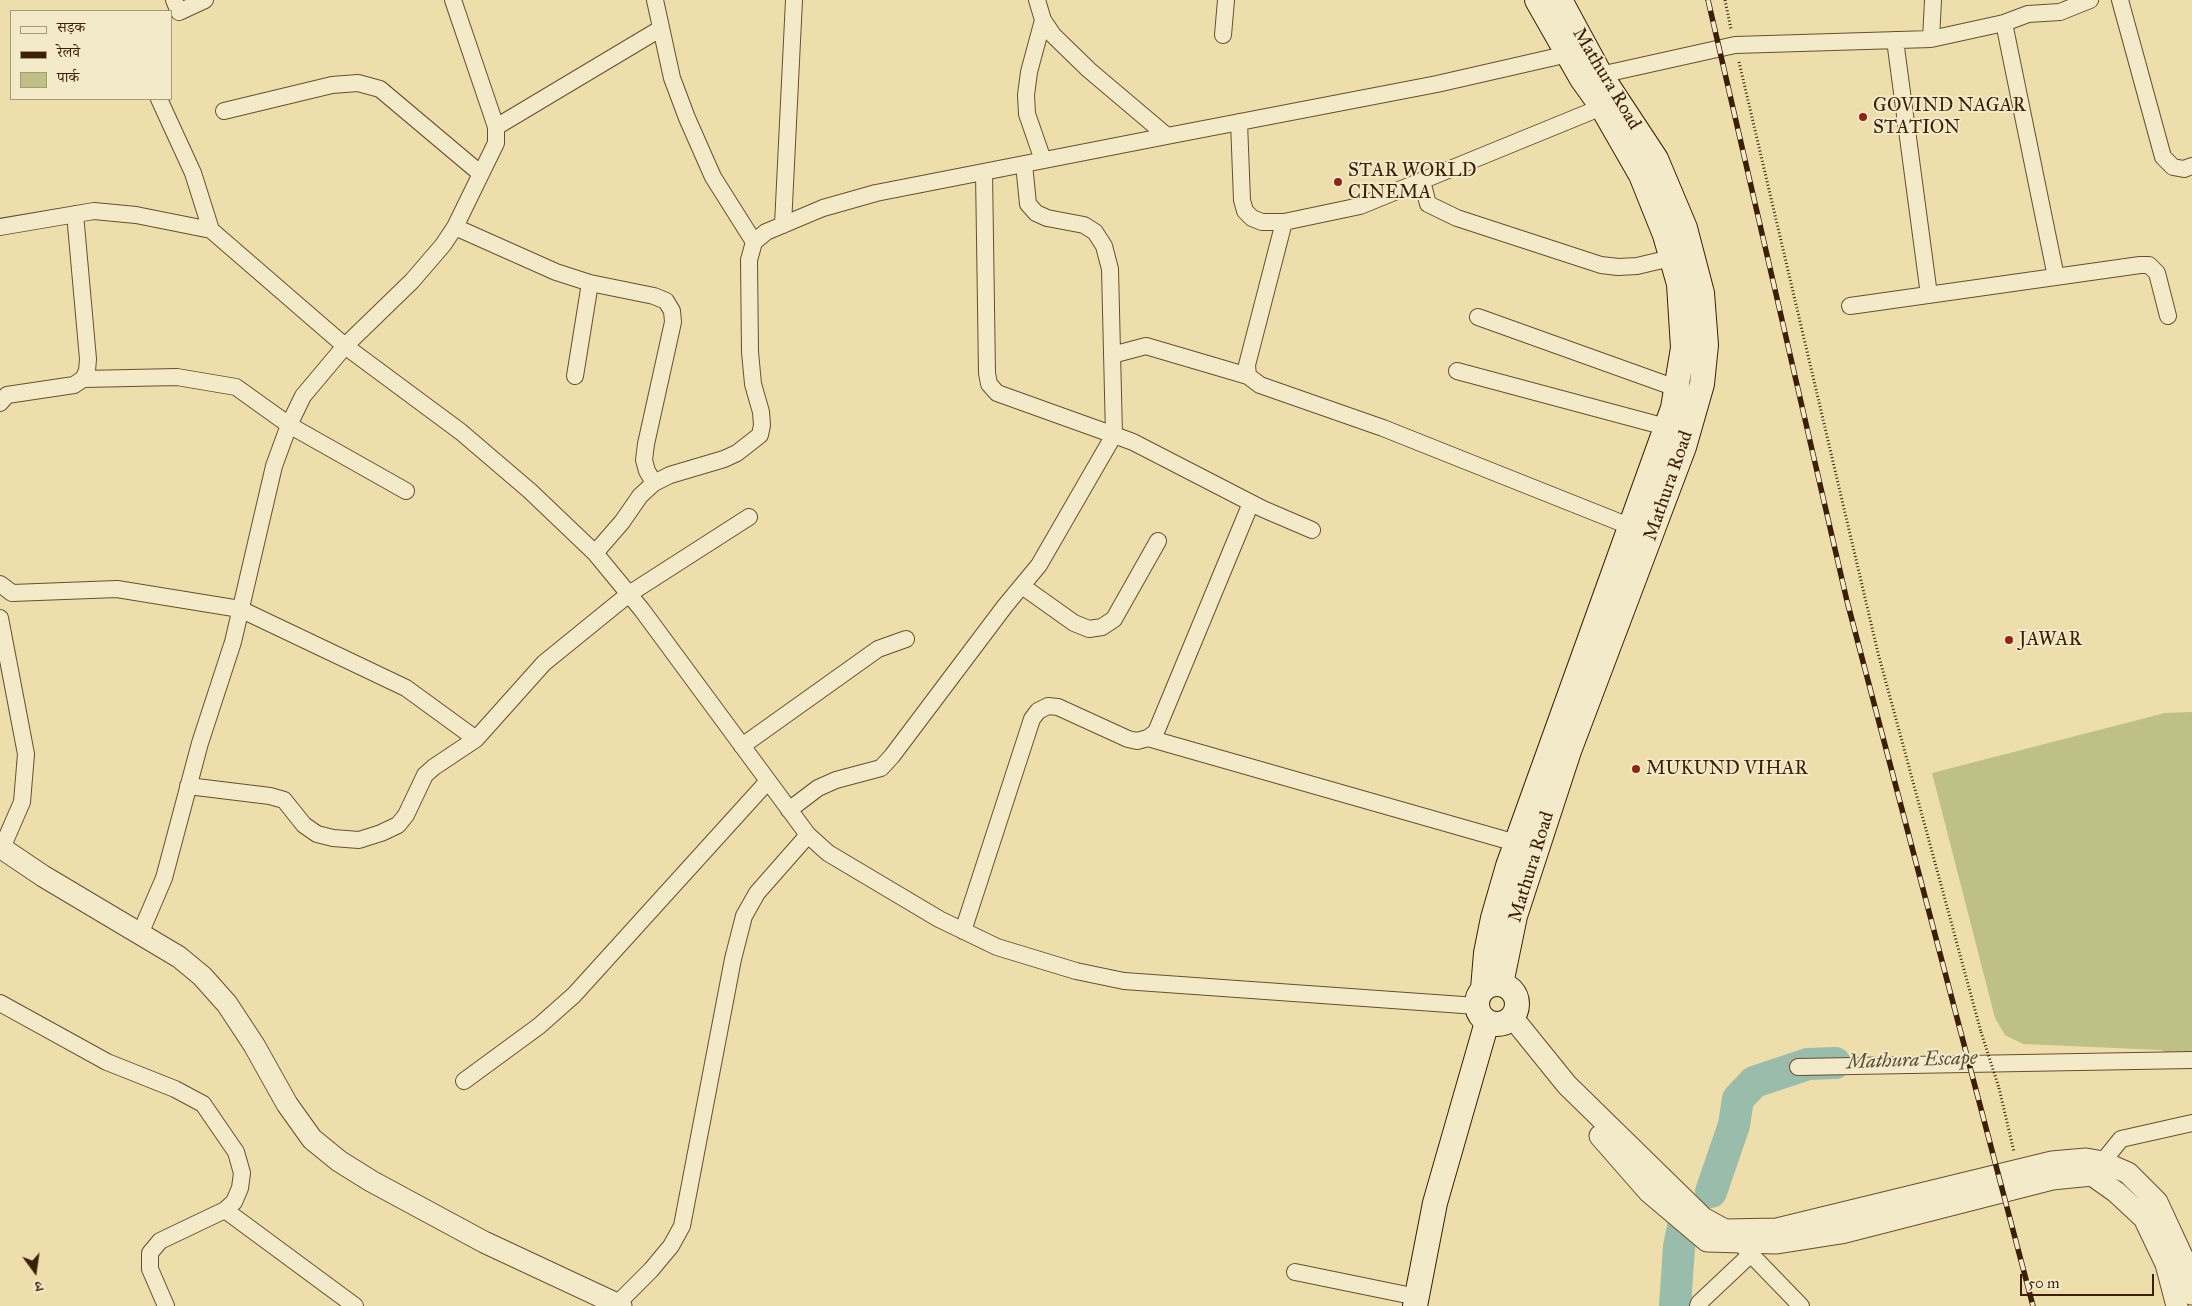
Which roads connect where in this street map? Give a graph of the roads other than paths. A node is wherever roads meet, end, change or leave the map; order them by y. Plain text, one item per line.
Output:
1 (205, 0) edge
2 (453, 0) edge
3 (655, 0) edge
4 (794, 0) edge
5 (1037, 0) edge
6 (1226, 0) edge
7 (1538, 0) edge
8 (1560, 0) edge
9 (1933, 0) edge
10 (2047, 0) edge
11 (2090, 0) edge
12 (2120, 0) edge
13 (175, 9) edge
14 (2028, 14) junction
15 (1043, 20) junction
16 (2004, 23) junction
17 (660, 30) junction
18 (1223, 35) dead end
19 (1931, 39) junction
20 (1895, 40) junction
21 (1576, 52) junction
22 (1591, 77) junction
23 (159, 100) edge
24 (1602, 107) junction
25 (224, 111) dead end
26 (1239, 122) junction
27 (496, 127) junction
28 (1166, 136) junction
29 (1043, 160) junction
30 (1024, 164) junction
31 (2192, 166) edge
32 (984, 172) junction
33 (481, 174) junction
34 (1422, 181) junction
35 (75, 214) junction
36 (1284, 222) junction
37 (783, 225) junction
38 (0, 226) edge
39 (456, 227) junction
40 (211, 230) junction
41 (754, 242) junction
42 (1671, 258) junction
43 (2056, 277) junction
44 (590, 283) junction
45 (1929, 295) junction
46 (1850, 306) dead end
47 (2168, 316) dead end
48 (1478, 317) dead end
49 (345, 346) junction
50 (1112, 355) junction
51 (1456, 371) dead end
52 (575, 376) dead end
53 (1248, 376) junction
54 (83, 379) junction
55 (1676, 388) junction
56 (0, 403) edge
57 (289, 425) junction
58 (1666, 426) junction
59 (1114, 435) junction
60 (654, 483) junction
61 (406, 491) dead end
62 (1251, 503) junction
63 (749, 517) dead end
64 (1629, 526) junction
65 (1312, 530) dead end
66 (1158, 541) dead end
67 (595, 553) junction
68 (0, 584) edge
69 (1022, 586) junction
70 (629, 594) junction
71 (240, 609) junction
72 (0, 618) edge
73 (906, 638) dead end
74 (1569, 723) junction
75 (1148, 738) junction
76 (476, 739) junction
77 (742, 746) junction
78 (768, 780) junction
79 (188, 786) junction
80 (790, 810) junction
81 (808, 836) junction
82 (1516, 843) junction
83 (1, 848) edge
84 (963, 931) junction
85 (140, 934) junction
86 (0, 1002) edge
87 (1493, 1007) junction
88 (2192, 1060) edge
89 (1798, 1068) dead end
90 (464, 1080) dead end
91 (2192, 1123) edge
92 (2097, 1168) junction
93 (2021, 1179) junction
94 (225, 1210) junction
95 (1745, 1249) junction
96 (1295, 1272) dead end
97 (2192, 1294) edge
98 (1416, 1301) edge
99 (619, 1305) edge
100 (166, 1306) edge
101 (355, 1306) edge
102 (1698, 1306) edge
103 (1801, 1306) edge
104 (2176, 1306) edge

1 - 13 street
2 - 27 street
3 - 17 street
4 - 37 street
5 - 15 street
6 - 18 street
7 - 21 main road
8 - 21 main road, Mathura Road
9 - 19 street
10 - 14 street
11 - 14 street
12 - 31 street
14 - 16 street
15 - 28 street
15 - 29 street
16 - 19 street
16 - 43 street
17 - 27 street
17 - 41 street
19 - 20 street
20 - 22 street
20 - 45 street
21 - 22 main road
21 - 26 street
22 - 24 main road, Mathura Road
22 - 74 main road, Mathura Road
23 - 40 street
24 - 34 street
24 - 42 main road, Mathura Road
25 - 33 street
26 - 28 street
26 - 36 street
27 - 33 street
28 - 29 street
29 - 30 street
30 - 32 street
30 - 50 street
32 - 37 street
32 - 59 street
33 - 39 street
34 - 36 street
34 - 42 street
35 - 38 street
35 - 40 street
35 - 54 street
36 - 53 street
37 - 41 street
39 - 44 street
39 - 49 street
40 - 49 street
41 - 60 street
42 - 55 main road, Mathura Road
43 - 45 street
43 - 47 street
44 - 52 street
44 - 60 street
45 - 46 street
48 - 55 street
49 - 57 street
49 - 67 street
50 - 53 street
50 - 59 street
51 - 58 street
53 - 64 street
54 - 56 street
54 - 57 street
55 - 58 main road, Mathura Road
57 - 61 street
57 - 71 street
58 - 64 main road, Mathura Road
59 - 62 street
59 - 69 street
60 - 67 street
62 - 65 street
62 - 75 street
63 - 70 street
64 - 74 main road, Mathura Road
66 - 69 street
67 - 70 street
68 - 71 street
69 - 80 street
70 - 76 street
70 - 77 street
71 - 76 street
71 - 79 street
72 - 83 street
73 - 77 street
74 - 82 main road, Mathura Road
74 - 87 main road, Mathura Road
75 - 82 street
75 - 84 street
76 - 79 street
77 - 78 street
78 - 80 street
78 - 90 street
79 - 85 street
80 - 81 street
81 - 84 street
81 - 99 street
82 - 87 main road, Mathura Road
83 - 85 street
84 - 87 street
85 - 99 street
86 - 94 street
87 - 93 street
87 - 95 street
87 - 98 main road, Mathura Road
88 - 89 street
91 - 92 street
92 - 93 street
92 - 97 street
92 - 104 street
93 - 95 street
94 - 100 street
94 - 101 street
95 - 102 street
95 - 103 street
96 - 98 street

